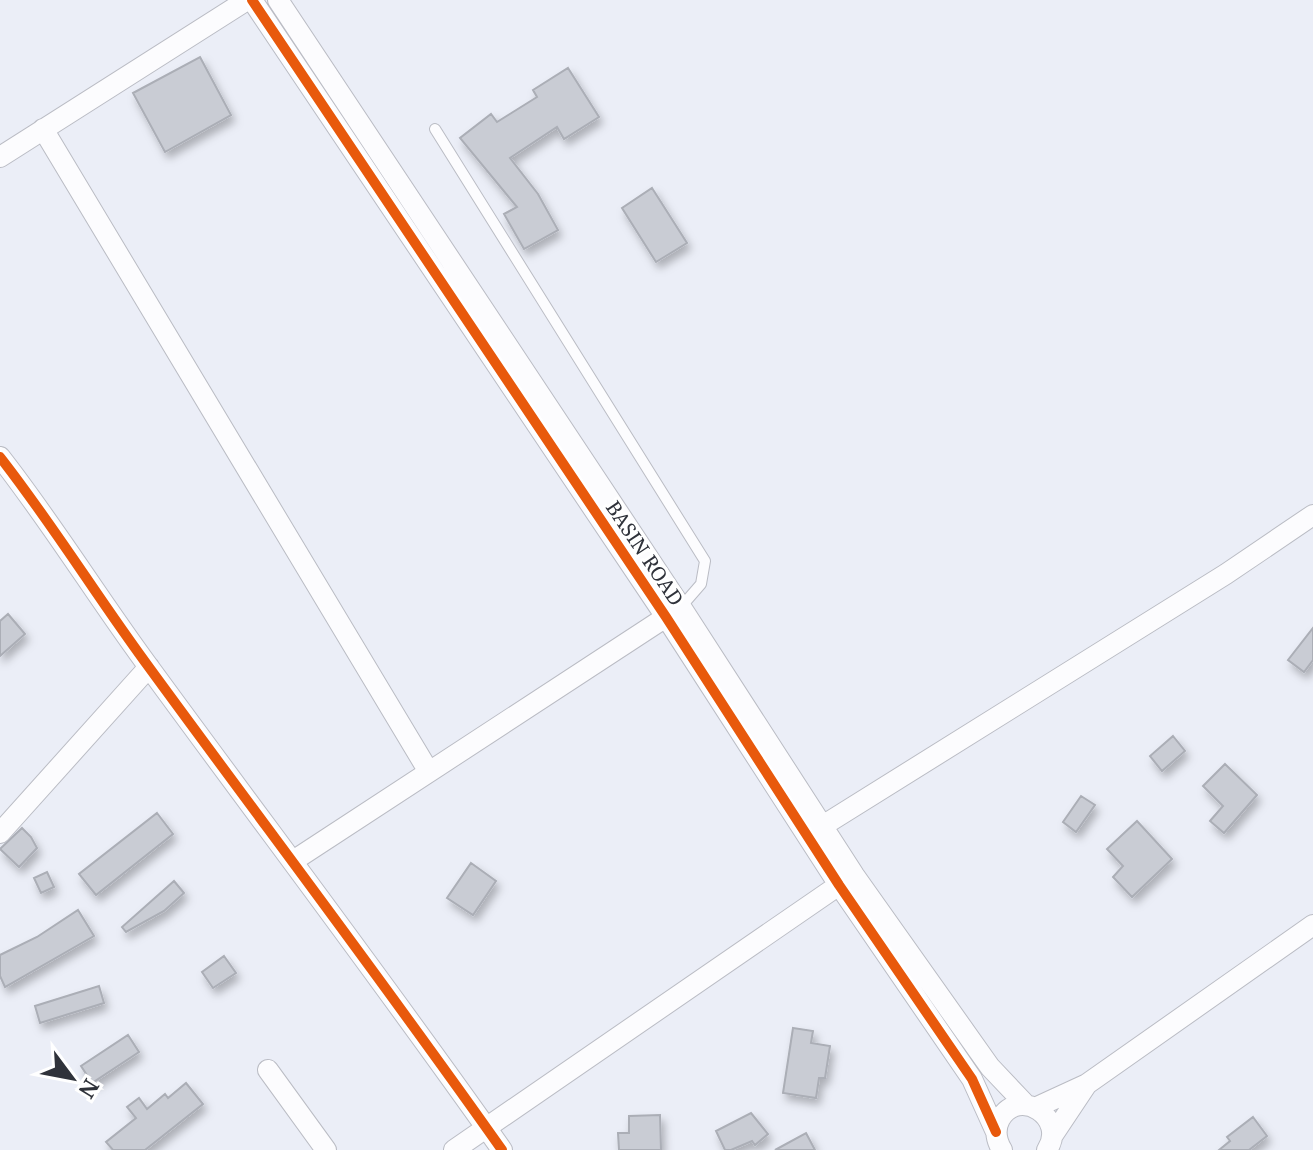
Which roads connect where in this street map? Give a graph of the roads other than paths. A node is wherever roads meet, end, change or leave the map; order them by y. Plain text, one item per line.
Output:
1 (249, 0) edge
2 (278, 0) edge
3 (43, 129) junction
4 (435, 129) dead end
5 (0, 157) edge
6 (518, 378) junction
7 (0, 457) edge
8 (1313, 515) edge
9 (674, 612) junction
10 (149, 667) junction
11 (429, 772) junction
12 (824, 825) junction
13 (0, 833) edge
14 (293, 861) junction
15 (839, 885) junction
16 (1313, 925) edge
17 (268, 1070) dead end
18 (1087, 1084) junction
19 (1031, 1106) junction
20 (486, 1127) junction
21 (1050, 1142) edge
22 (996, 1144) edge
23 (326, 1150) edge
24 (454, 1150) edge
25 (502, 1150) edge

1 - 3 street
1 - 6 street, BASIN ROAD
2 - 6 street, BASIN ROAD
3 - 5 street
3 - 11 street
4 - 9 lane
6 - 9 street, BASIN ROAD
7 - 10 street
8 - 12 street
9 - 11 street
9 - 12 street, BASIN ROAD
9 - 15 street, BASIN ROAD
10 - 13 street
10 - 14 street
11 - 14 street
12 - 19 street, BASIN ROAD
14 - 20 street
15 - 20 street
15 - 22 street, BASIN ROAD
16 - 18 street
17 - 23 street
18 - 19 street
18 - 21 street
19 - 21 street, BASIN ROAD
19 - 22 street
20 - 24 street
20 - 25 street

